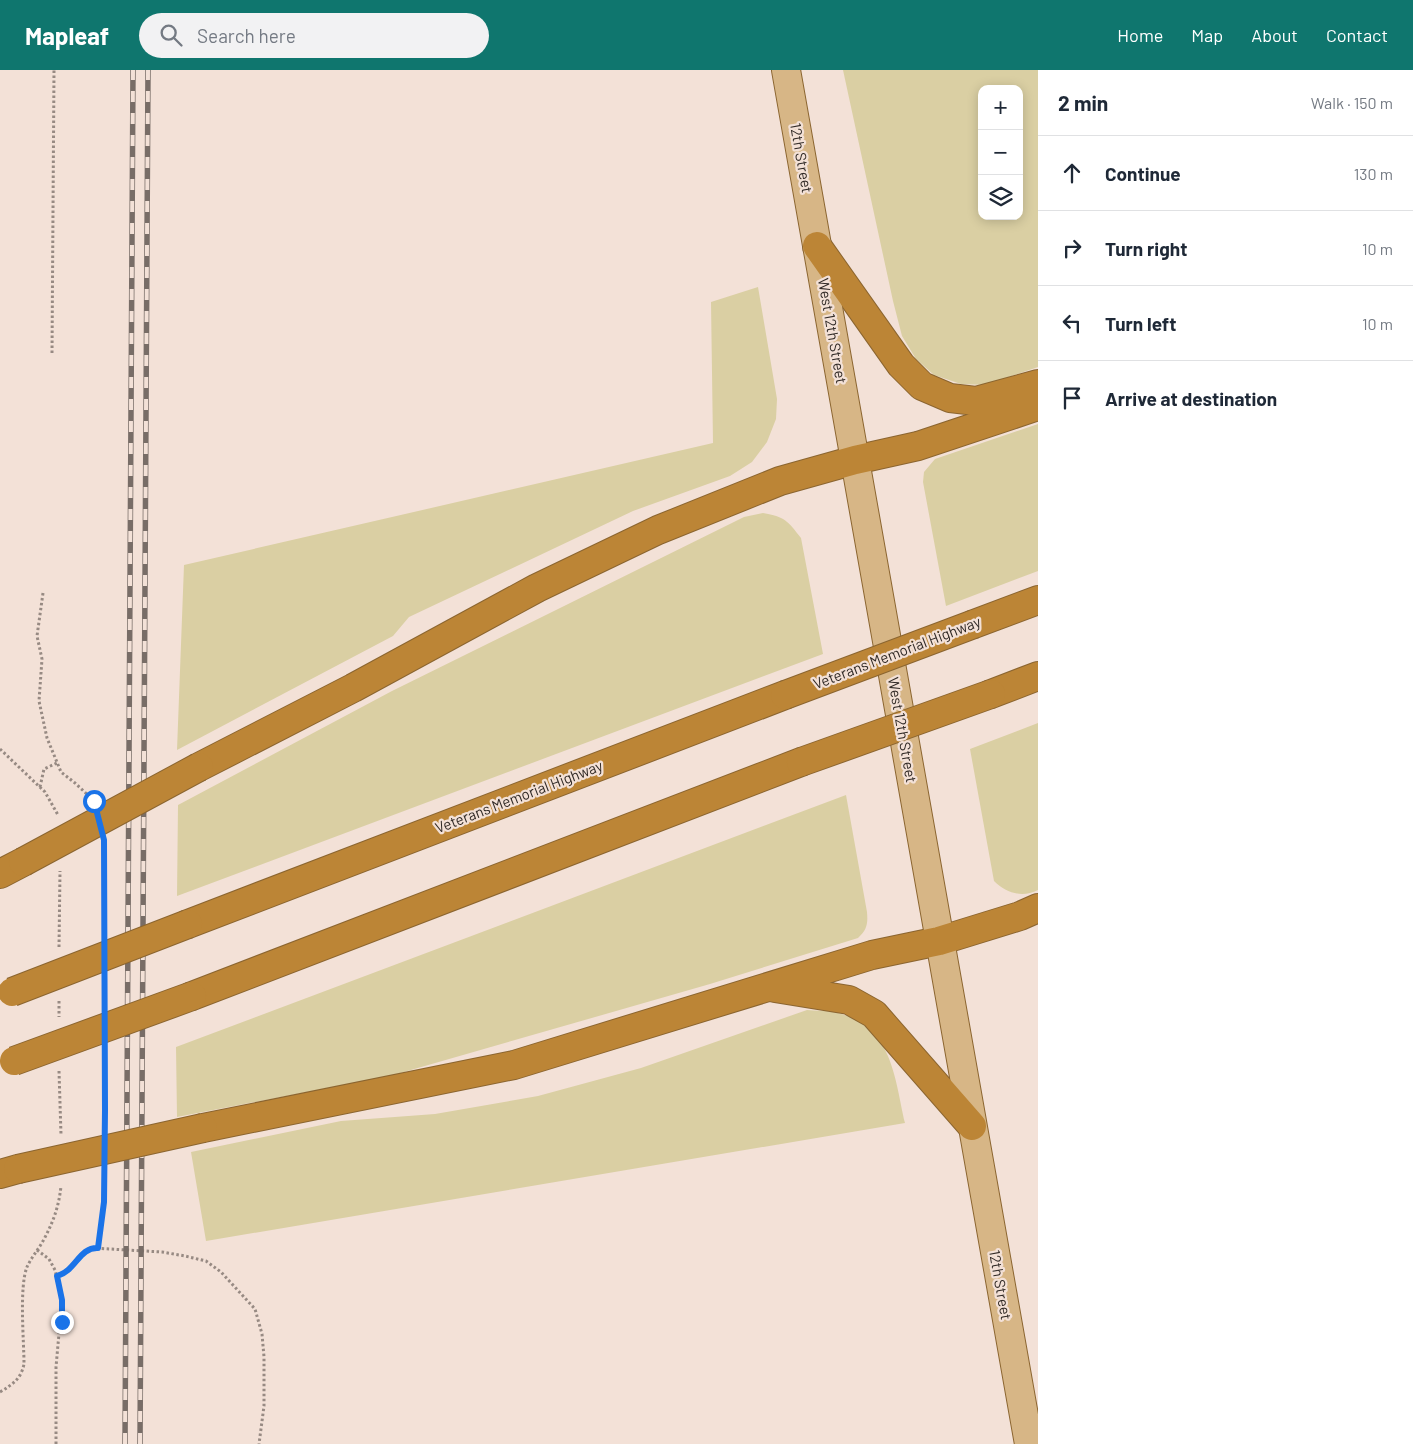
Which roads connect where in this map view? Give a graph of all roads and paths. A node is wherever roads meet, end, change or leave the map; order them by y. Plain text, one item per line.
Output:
1 (54, 70) edge
2 (786, 70) edge
3 (817, 246) junction
4 (52, 352) dead end
5 (1038, 384) edge
6 (1038, 406) edge
7 (855, 460) junction
8 (43, 592) dead end
9 (1038, 600) edge
10 (1038, 676) edge
11 (58, 763) junction
12 (40, 788) dead end
13 (94, 801) dead end
14 (104, 840) dead end
15 (11, 868) edge
16 (1038, 908) edge
17 (105, 930) dead end
18 (939, 941) junction
19 (105, 980) dead end
20 (768, 987) junction
21 (6, 994) edge
22 (105, 1000) dead end
23 (105, 1050) dead end
24 (7, 1064) edge
25 (972, 1126) junction
26 (105, 1128) dead end
27 (104, 1165) dead end
28 (9, 1171) edge
29 (98, 1248) junction
30 (37, 1250) dead end
31 (57, 1276) junction
32 (56, 1444) edge
33 (259, 1444) edge
34 (1029, 1444) edge

1 - 4 path
2 - 3 main road, 12th Street
3 - 5 highway
3 - 7 main road, West 12th Street
6 - 7 highway
7 - 15 highway, bridge
7 - 18 main road, West 12th Street
8 - 11 path
9 - 21 highway, Veterans Memorial Highway, bridge
10 - 24 highway, bridge
11 - 12 path
11 - 13 path
14 - 17 path
16 - 18 highway
18 - 20 highway
18 - 25 main road, West 12th Street
19 - 22 path
20 - 25 highway
20 - 28 highway, bridge
23 - 26 path
25 - 34 main road, 12th Street
27 - 29 path
29 - 31 path
29 - 33 path
30 - 31 path
31 - 32 path

